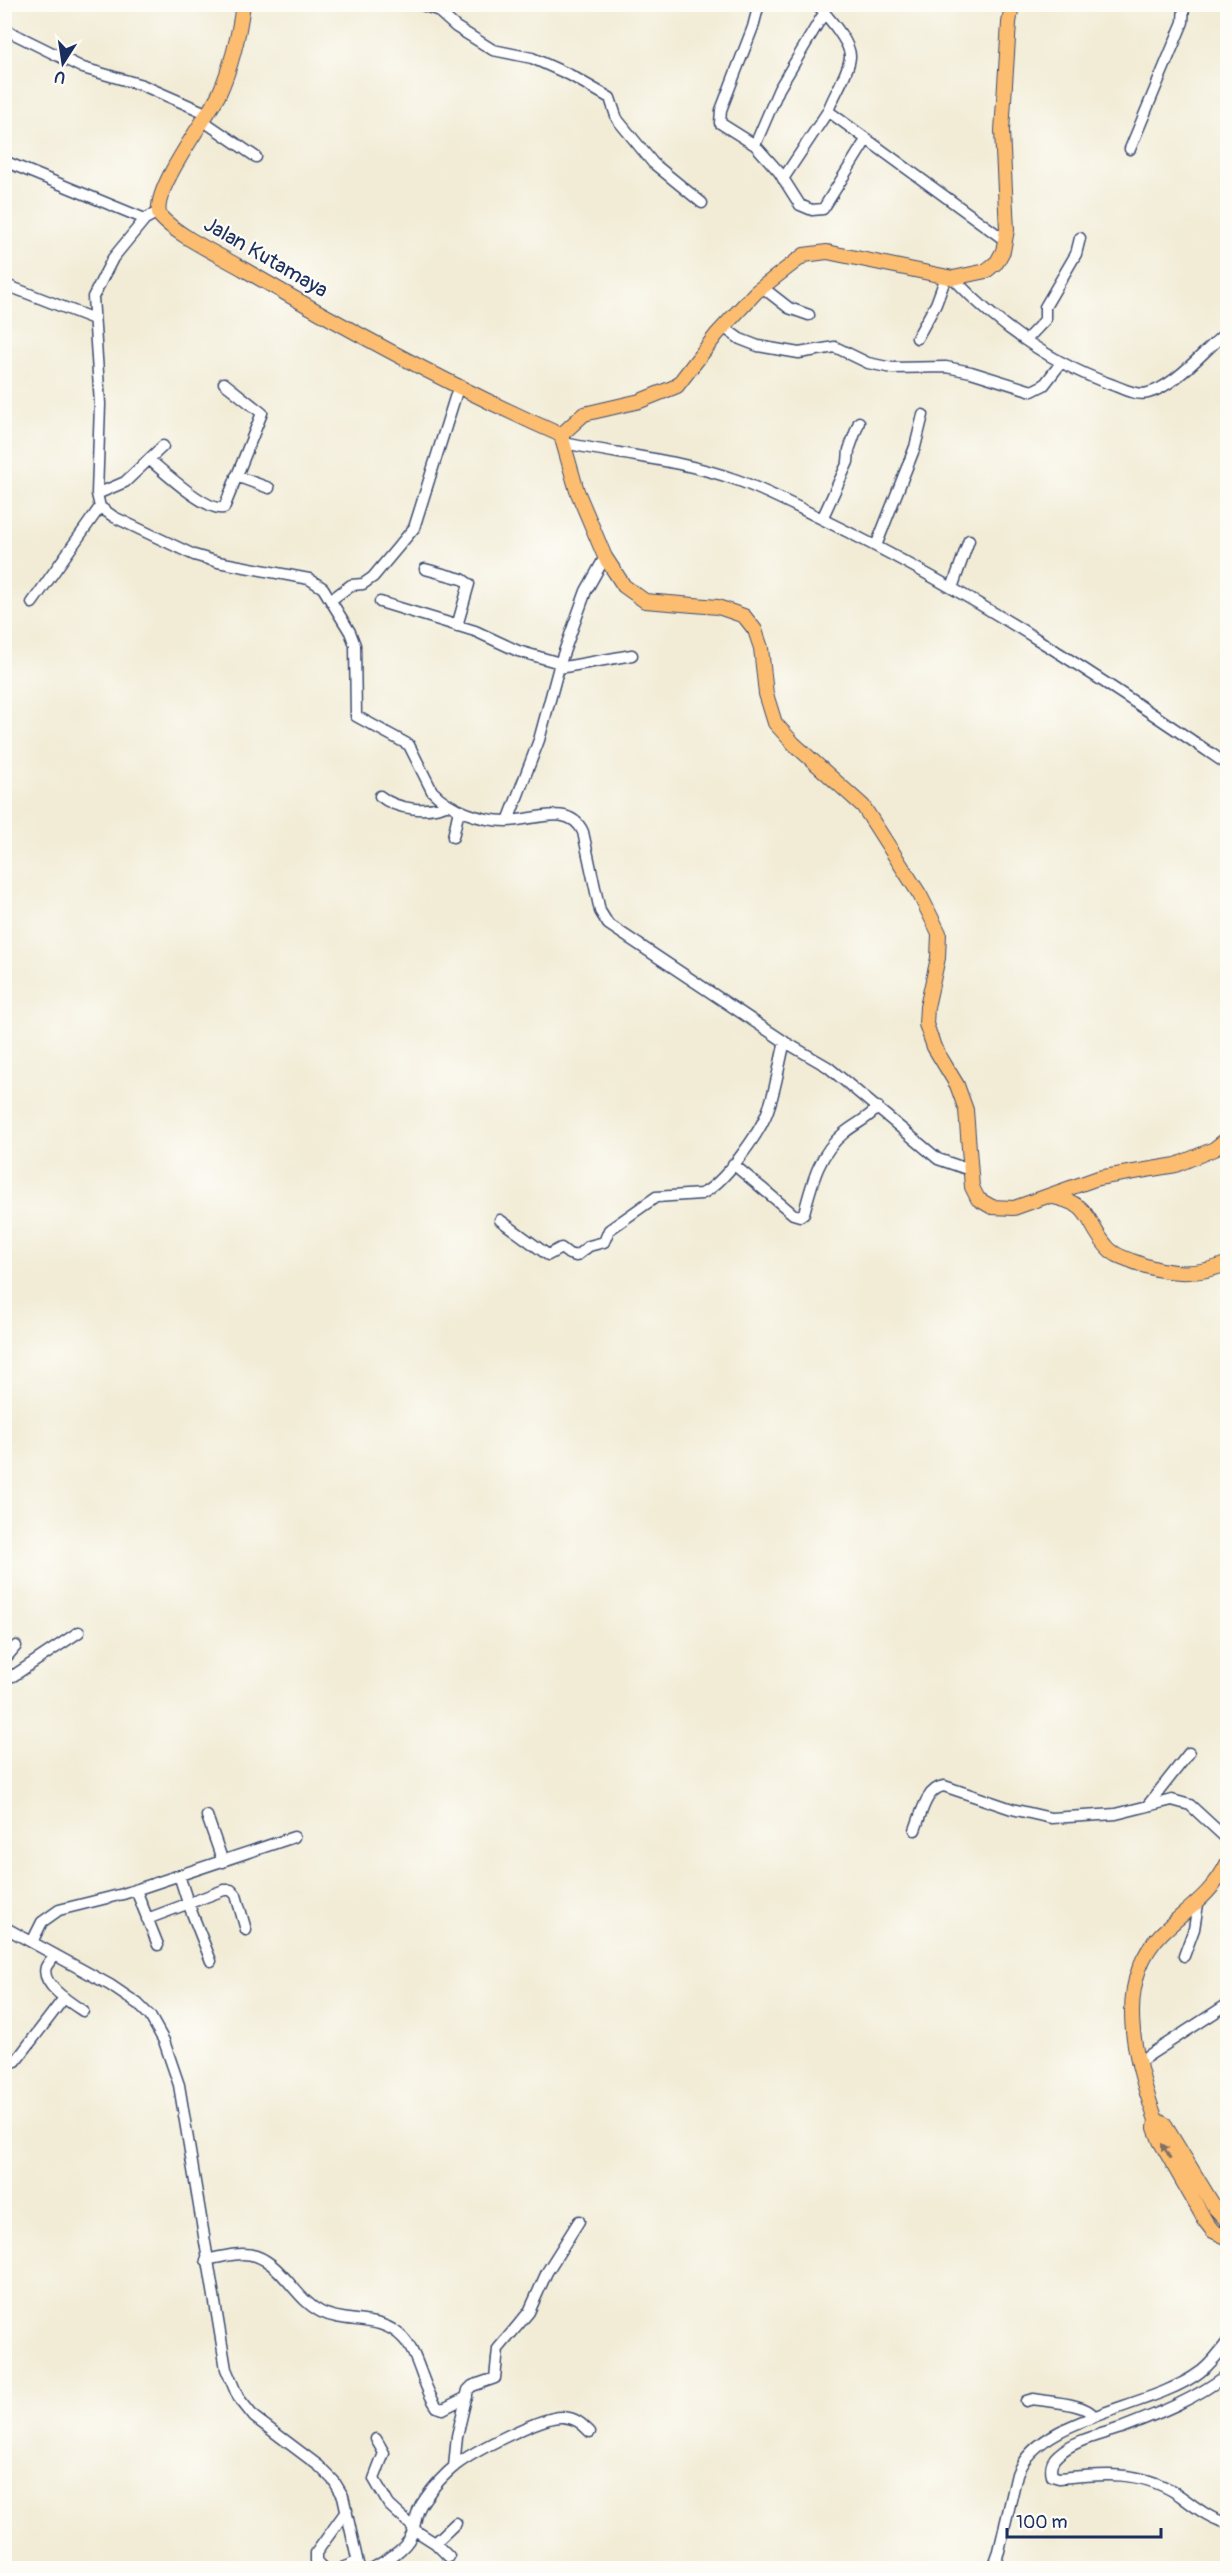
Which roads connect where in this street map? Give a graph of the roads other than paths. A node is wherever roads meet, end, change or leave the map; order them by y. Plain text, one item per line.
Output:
1 (243, 4) edge
2 (419, 4) edge
3 (454, 4) edge
4 (759, 4) edge
5 (1012, 4) edge
6 (1184, 4) edge
7 (821, 9) edge
8 (437, 10) junction
9 (4, 29) edge
10 (828, 111) junction
11 (204, 117) junction
12 (866, 140) junction
13 (755, 146) junction
14 (1130, 149) dead end
15 (256, 157) dead end
16 (4, 161) edge
17 (783, 179) junction
18 (702, 203) dead end
19 (158, 212) junction
20 (145, 219) junction
21 (1080, 238) dead end
22 (1006, 242) junction
23 (949, 278) junction
24 (6, 285) dead end
25 (762, 287) junction
26 (808, 315) dead end
27 (94, 319) junction
28 (723, 327) junction
29 (1227, 330) edge
30 (917, 338) dead end
31 (1026, 340) junction
32 (1061, 363) junction
33 (224, 383) dead end
34 (458, 388) junction
35 (923, 415) dead end
36 (859, 422) dead end
37 (562, 439) junction
38 (163, 446) dead end
39 (150, 460) junction
40 (236, 476) junction
41 (269, 488) dead end
42 (97, 494) junction
43 (100, 507) junction
44 (822, 519) junction
45 (969, 540) dead end
46 (876, 546) junction
47 (605, 557) junction
48 (424, 569) dead end
49 (952, 588) junction
50 (331, 600) junction
51 (380, 602) dead end
52 (32, 603) dead end
53 (458, 626) junction
54 (632, 656) dead end
55 (559, 666) junction
56 (1227, 765) edge
57 (380, 796) dead end
58 (448, 804) junction
59 (459, 810) junction
60 (508, 821) junction
61 (453, 837) dead end
62 (785, 1042) junction
63 (878, 1107) junction
64 (1227, 1138) edge
65 (730, 1168) junction
66 (970, 1170) junction
67 (1098, 1178) junction
68 (1048, 1196) junction
69 (1080, 1206) junction
70 (500, 1220) dead end
71 (1227, 1263) edge
72 (79, 1632) dead end
73 (16, 1646) dead end
74 (4, 1660) edge
75 (4, 1672) edge
76 (1189, 1753) dead end
77 (1148, 1805) junction
78 (207, 1816) dead end
79 (915, 1830) dead end
80 (294, 1837) dead end
81 (1227, 1840) edge
82 (223, 1862) junction
83 (1227, 1862) edge
84 (179, 1875) junction
85 (136, 1890) junction
86 (188, 1903) junction
87 (1197, 1904) junction
88 (147, 1918) junction
89 (4, 1927) edge
90 (246, 1930) dead end
91 (32, 1942) junction
92 (158, 1945) dead end
93 (54, 1955) junction
94 (1184, 1956) dead end
95 (210, 1961) dead end
96 (64, 1998) junction
97 (1227, 2004) edge
98 (83, 2011) dead end
99 (16, 2061) dead end
100 (1137, 2063) junction
101 (1208, 2211) junction
102 (579, 2221) dead end
103 (1227, 2222) edge
104 (1226, 2237) edge
105 (206, 2259) junction
106 (1227, 2341) edge
107 (1227, 2374) edge
108 (467, 2397) junction
109 (1026, 2401) dead end
110 (1094, 2416) junction
111 (590, 2432) dead end
112 (376, 2439) dead end
113 (454, 2467) junction
114 (346, 2510) junction
115 (456, 2523) dead end
116 (1227, 2523) edge
117 (413, 2528) junction
118 (435, 2543) junction
119 (449, 2557) dead end
120 (358, 2565) edge
121 (323, 2568) edge
122 (342, 2568) edge
123 (373, 2568) edge
124 (993, 2568) edge

1 - 11 main road
2 - 8 street
3 - 8 street
4 - 13 street
5 - 22 main road
6 - 14 street
7 - 10 street
7 - 13 street
8 - 18 street
9 - 11 street
10 - 12 street
10 - 17 street
11 - 15 street
11 - 19 main road
12 - 17 street
12 - 22 street
13 - 17 street
16 - 20 street
19 - 20 street
19 - 34 main road, Jalan Kutamaya
20 - 27 street
21 - 31 street
22 - 23 main road
23 - 25 main road
23 - 30 street
23 - 31 street
24 - 27 street
25 - 26 street
25 - 28 main road
27 - 42 street
28 - 32 street
28 - 37 main road
29 - 32 street
31 - 32 street
33 - 40 street
34 - 37 main road, Jalan Kutamaya
34 - 50 street
35 - 46 street
36 - 44 street
37 - 44 street
37 - 47 main road
38 - 39 street
39 - 40 street
39 - 42 street
40 - 41 street
42 - 43 street
43 - 50 street
43 - 52 street
44 - 46 street
45 - 49 street
46 - 49 street
47 - 55 street
47 - 66 main road
48 - 53 street
49 - 56 street
50 - 58 street
51 - 53 street
53 - 55 street
54 - 55 street
55 - 60 street
57 - 58 street
58 - 59 street
59 - 60 street
59 - 61 street
60 - 62 street
62 - 63 street
62 - 65 street
63 - 65 street
63 - 66 street
64 - 67 main road
65 - 70 street
66 - 68 main road
67 - 68 main road
67 - 69 main road
68 - 69 main road
69 - 71 main road
72 - 75 street
73 - 74 street
76 - 77 street
77 - 79 street
77 - 81 street
78 - 82 street
80 - 82 street
82 - 84 street
83 - 87 main road
84 - 85 street
84 - 86 street
85 - 88 street
85 - 91 street
86 - 88 street
86 - 90 street
86 - 95 street
87 - 94 street
87 - 100 main road
88 - 92 street
89 - 91 street
91 - 93 street
93 - 96 street
93 - 105 street
96 - 98 street
96 - 99 street
97 - 100 street
100 - 101 main road
101 - 103 main road
101 - 104 main road
102 - 108 street
105 - 108 street
105 - 114 street
106 - 110 street
107 - 116 street
108 - 113 street
109 - 110 street
110 - 124 street
111 - 113 street
112 - 117 street
113 - 117 street
114 - 120 street
114 - 121 street
115 - 118 street
117 - 118 street
117 - 123 street
118 - 119 street
120 - 122 street

